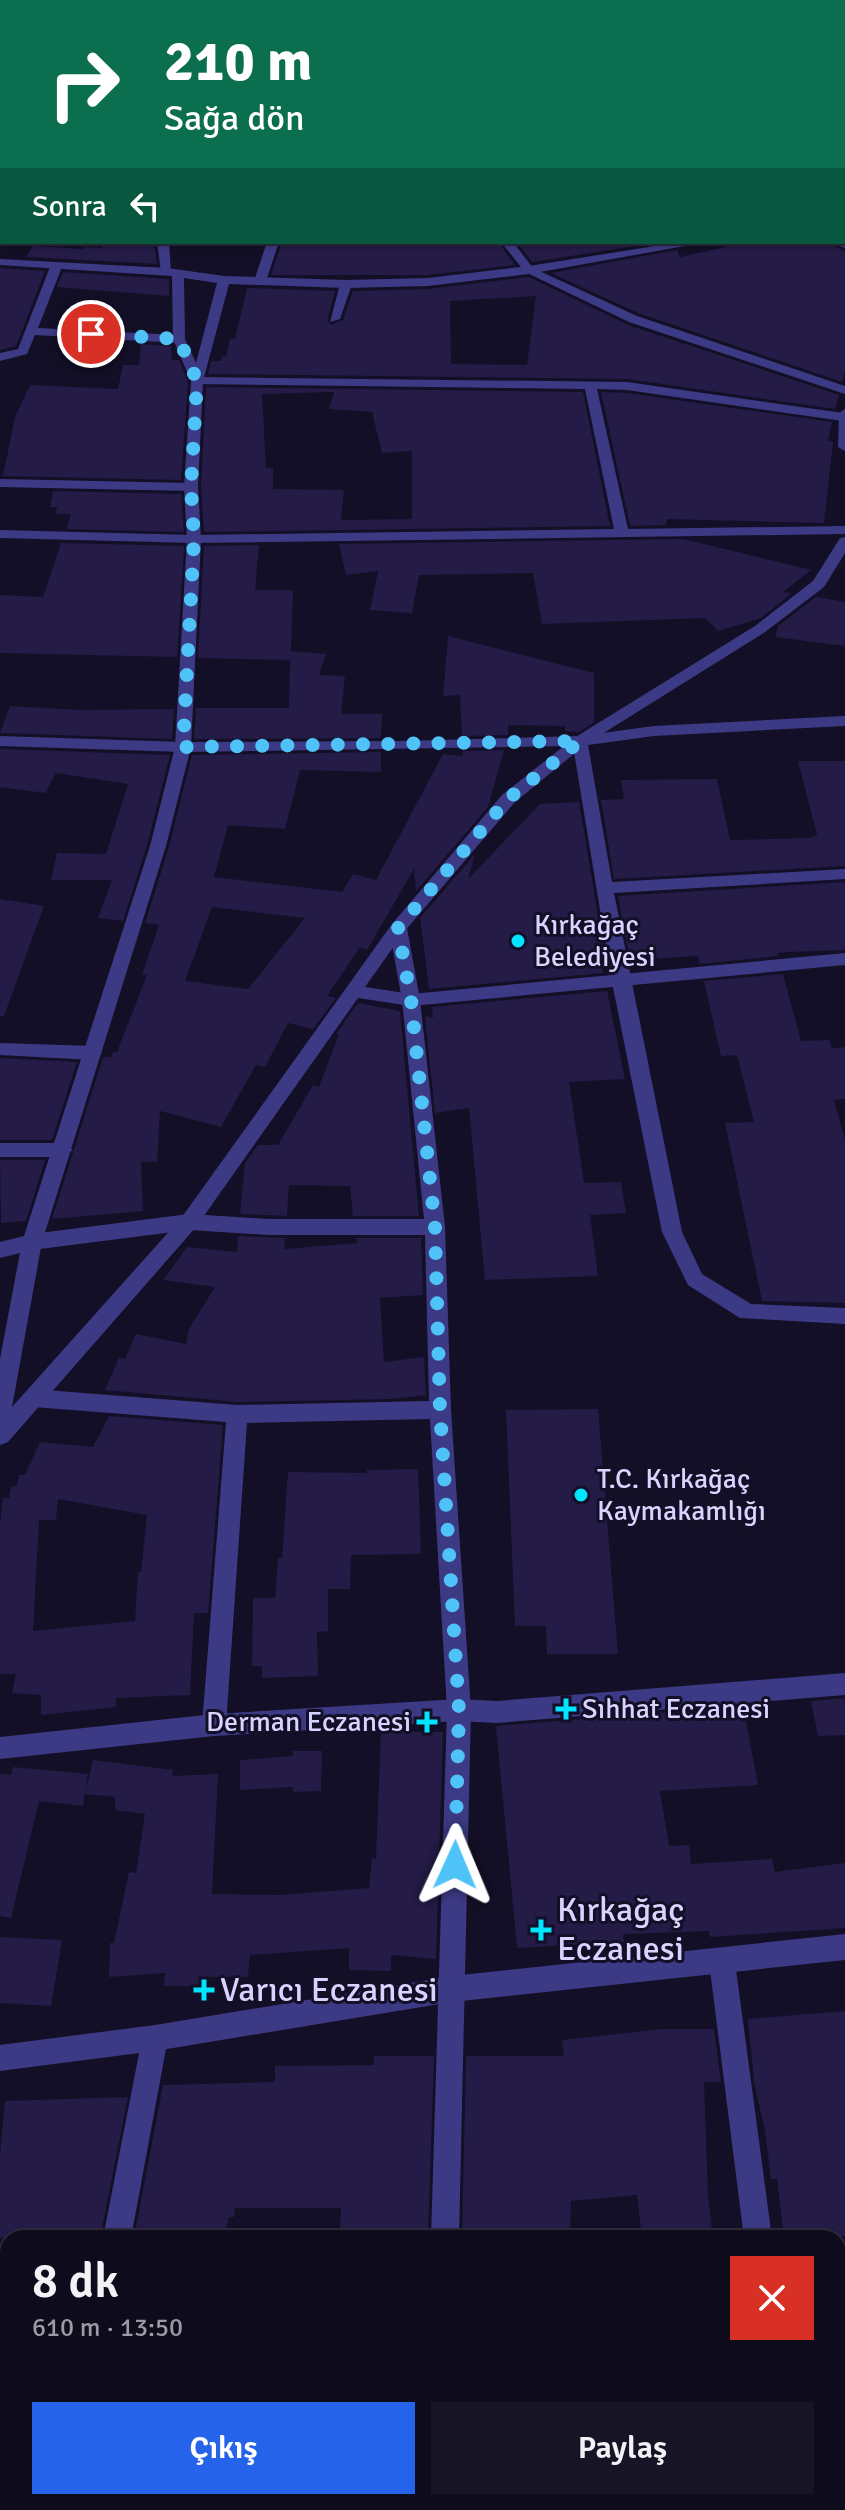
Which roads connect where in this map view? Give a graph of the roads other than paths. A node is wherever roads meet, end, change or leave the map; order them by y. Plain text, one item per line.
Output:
1 (164, 244) edge
2 (272, 244) edge
3 (509, 244) edge
4 (689, 244) edge
5 (0, 262) edge
6 (56, 267) junction
7 (529, 270) junction
8 (173, 273) junction
9 (224, 280) junction
10 (260, 281) junction
11 (346, 284) junction
12 (334, 319) dead end
13 (32, 331) junction
14 (179, 339) junction
15 (0, 357) edge
16 (197, 381) junction
17 (590, 385) junction
18 (845, 390) edge
19 (844, 415) edge
20 (845, 447) edge
21 (0, 483) edge
22 (191, 487) junction
23 (845, 530) edge
24 (0, 534) edge
25 (622, 534) junction
26 (194, 539) junction
27 (845, 541) edge
28 (845, 721) edge
29 (0, 741) edge
30 (580, 741) junction
31 (183, 747) junction
32 (845, 874) edge
33 (605, 888) junction
34 (398, 928) junction
35 (845, 959) edge
36 (621, 982) junction
37 (352, 991) junction
38 (411, 1000) junction
39 (0, 1049) edge
40 (93, 1053) junction
41 (0, 1150) edge
42 (63, 1150) junction
43 (189, 1222) junction
44 (435, 1227) junction
45 (32, 1242) junction
46 (0, 1250) edge
47 (845, 1316) edge
48 (33, 1398) junction
49 (440, 1410) junction
50 (237, 1414) junction
51 (0, 1416) edge
52 (0, 1436) edge
53 (845, 1684) edge
54 (459, 1710) junction
55 (214, 1725) junction
56 (0, 1748) edge
57 (845, 1947) edge
58 (722, 1962) junction
59 (452, 1989) junction
60 (155, 2038) junction
61 (0, 2058) edge
62 (119, 2230) edge
63 (445, 2230) edge
64 (757, 2230) edge

1 - 8 street
2 - 10 street
3 - 7 street
4 - 7 street
5 - 6 street
6 - 8 street
6 - 13 street
7 - 11 street
7 - 18 street
8 - 9 street
8 - 14 street
9 - 10 street
9 - 16 street
10 - 11 street
11 - 12 street
13 - 14 street
13 - 15 street
14 - 16 street
16 - 17 street
16 - 22 street
17 - 19 street
17 - 25 street
19 - 20 street
21 - 22 street
22 - 26 street
23 - 25 street
24 - 26 street
25 - 26 street
26 - 31 street
27 - 30 street
28 - 30 street
29 - 31 street
30 - 31 street
30 - 33 street
30 - 34 street
31 - 40 street
32 - 33 street
33 - 36 street
34 - 37 street
34 - 38 street
35 - 36 street
36 - 38 street
36 - 47 street
37 - 38 street
37 - 43 street
38 - 44 street
39 - 40 street
40 - 42 street
41 - 42 street
42 - 45 street
43 - 44 street
43 - 45 street
43 - 48 street
44 - 49 street
45 - 46 street
45 - 51 street
48 - 50 street
48 - 52 street
49 - 50 street
49 - 54 street
50 - 55 street
53 - 54 street
54 - 55 street
54 - 59 street
55 - 56 street
57 - 58 street
58 - 59 street
58 - 64 street
59 - 60 street
59 - 63 street
60 - 61 street
60 - 62 street

